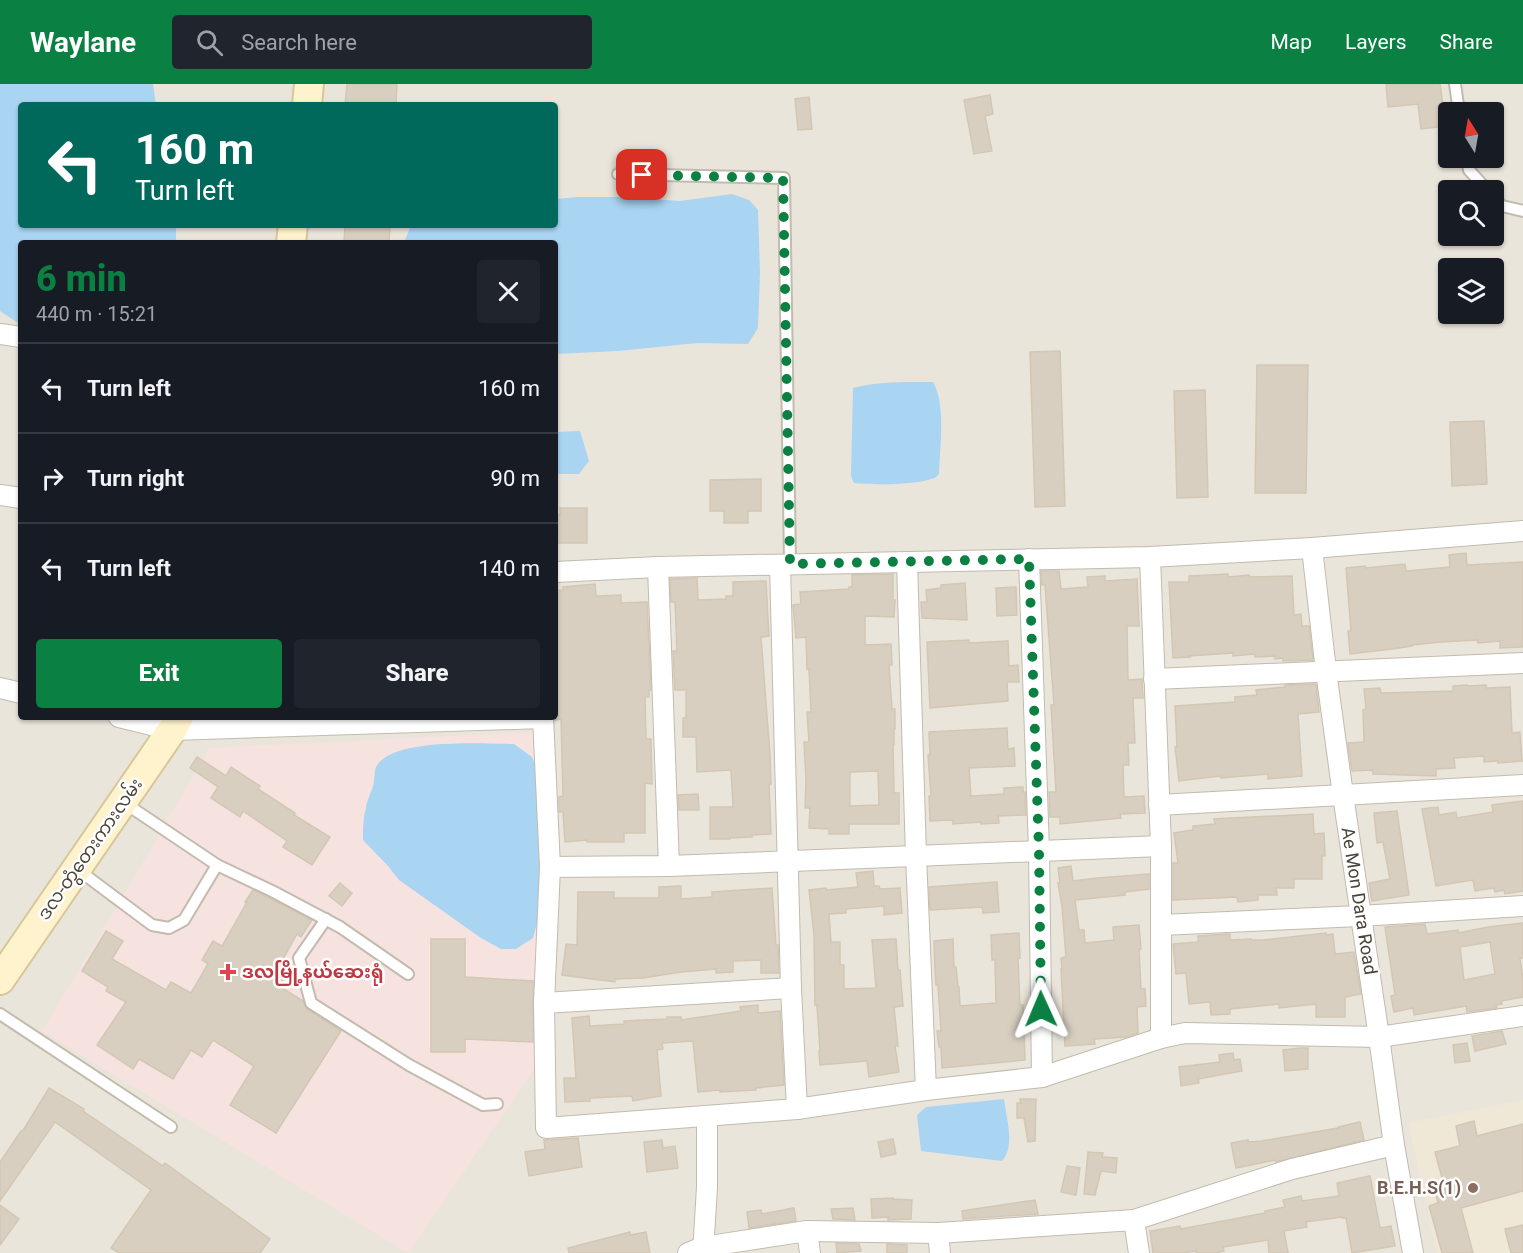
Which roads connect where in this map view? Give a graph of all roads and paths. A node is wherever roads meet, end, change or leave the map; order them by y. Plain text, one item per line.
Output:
1 (309, 84) edge
2 (1455, 84) edge
3 (307, 102) edge
4 (1458, 102) edge
5 (1469, 168) edge
6 (618, 174) dead end
7 (1478, 180) edge
8 (1504, 206) edge
9 (1523, 211) edge
10 (0, 334) edge
11 (18, 337) edge
12 (0, 495) edge
13 (18, 498) edge
14 (1523, 531) edge
15 (1312, 548) junction
16 (1149, 557) junction
17 (1029, 559) junction
18 (907, 562) junction
19 (785, 565) junction
20 (658, 567) junction
21 (558, 572) edge
22 (1523, 663) edge
23 (1326, 670) junction
24 (1154, 679) junction
25 (0, 688) edge
26 (18, 692) edge
27 (148, 720) edge
28 (396, 720) edge
29 (543, 720) edge
30 (176, 723) edge
31 (1523, 785) edge
32 (1343, 795) junction
33 (123, 802) junction
34 (1159, 806) junction
35 (1161, 846) junction
36 (1039, 851) junction
37 (916, 856) junction
38 (788, 861) junction
39 (217, 865) junction
40 (669, 866) junction
41 (550, 867) junction
42 (77, 869) junction
43 (1523, 906) edge
44 (1360, 916) junction
45 (326, 919) junction
46 (1161, 925) junction
47 (408, 974) dead end
48 (0, 980) edge
49 (791, 988) junction
50 (544, 1003) junction
51 (0, 1014) edge
52 (1523, 1016) edge
53 (1380, 1037) junction
54 (1161, 1038) junction
55 (1042, 1077) junction
56 (926, 1090) junction
57 (497, 1104) dead end
58 (797, 1109) junction
59 (706, 1116) junction
60 (171, 1127) dead end
61 (1394, 1145) junction
62 (1134, 1221) junction
63 (807, 1232) junction
64 (938, 1233) junction
65 (698, 1251) edge
66 (810, 1253) edge
67 (940, 1253) edge
68 (1139, 1253) edge
69 (1413, 1253) edge

1 - 3 main road
2 - 4 lane
5 - 7 lane
6 - 19 lane
8 - 9 lane
10 - 11 street
12 - 13 street
14 - 15 street
15 - 16 street
15 - 23 street, Ae Mon Dara Road
16 - 17 street
16 - 24 street
17 - 18 street
17 - 36 street
18 - 19 street
18 - 37 street
19 - 20 street
19 - 38 street
20 - 21 street
20 - 40 street
22 - 23 street
23 - 24 street
23 - 32 street, Ae Mon Dara Road
24 - 34 street
25 - 26 street
27 - 30 street
28 - 30 street
29 - 41 street
30 - 33 main road, ဒလ-တွံတေးကားလမ်း
31 - 32 street
32 - 34 street
32 - 44 street, Ae Mon Dara Road
33 - 39 lane
33 - 42 main road, ဒလ-တွံတေးကားလမ်း
34 - 35 street
35 - 36 street
35 - 46 street
36 - 37 street
36 - 55 street
37 - 38 street
37 - 56 street
38 - 40 street
38 - 49 street
39 - 42 lane
39 - 45 lane
40 - 41 street
41 - 50 street
42 - 48 main road, ဒလ-တွံတေးကားလမ်း
43 - 44 street
44 - 46 street
44 - 53 street, Ae Mon Dara Road
45 - 47 lane
45 - 57 lane
46 - 54 street
49 - 50 street
49 - 58 street
50 - 59 street
51 - 60 lane
52 - 53 street
53 - 54 street
53 - 61 street, Ae Mon Dara Road
54 - 55 street
55 - 56 street
56 - 58 street
58 - 59 street
59 - 65 street
61 - 62 street
61 - 69 street, Ae Mon Dara Road
62 - 64 street
62 - 68 street
63 - 64 street
63 - 65 street
63 - 66 street
64 - 67 street

